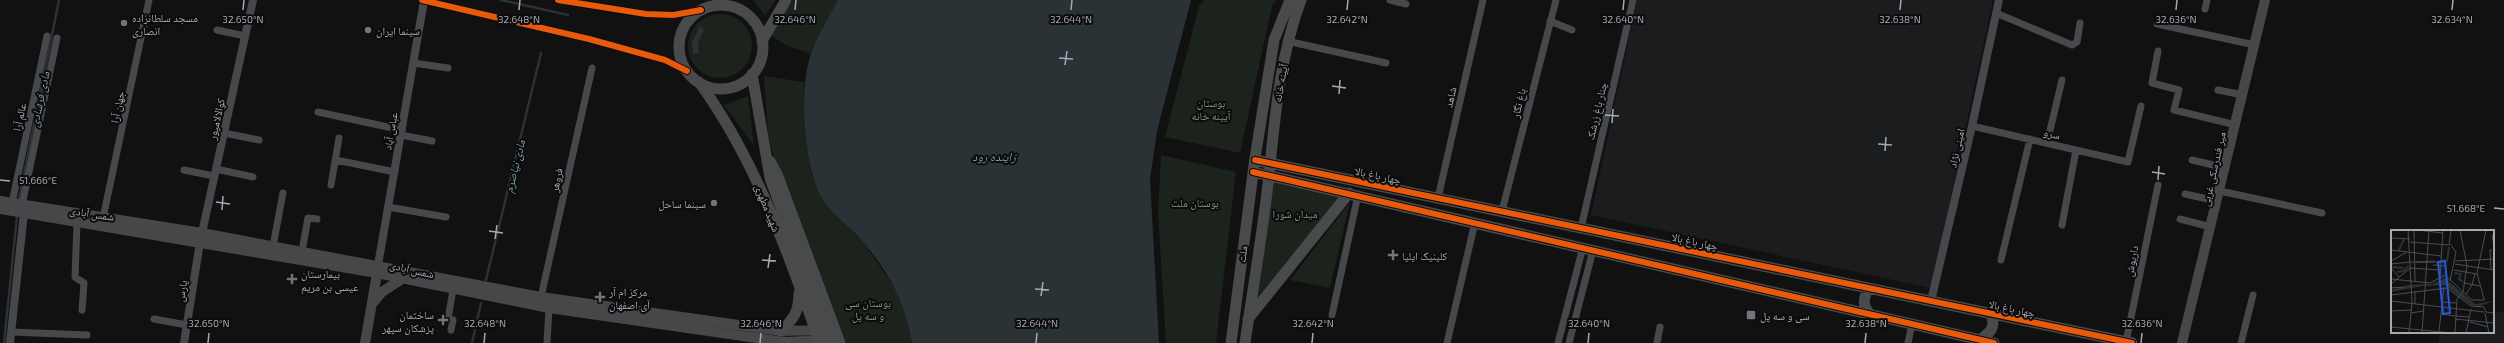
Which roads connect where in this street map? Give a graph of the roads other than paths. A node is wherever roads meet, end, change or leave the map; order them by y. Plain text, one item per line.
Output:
1 (149, 0) edge
2 (253, 0) edge
3 (424, 0) edge
4 (737, 0) edge
5 (786, 0) edge
6 (1290, 0) edge
7 (1301, 0) edge
8 (1390, 0) edge
9 (1483, 0) edge
10 (1556, 0) edge
11 (1632, 0) edge
12 (1999, 0) edge
13 (2207, 0) edge
14 (2265, 0) edge
15 (1406, 4) dead end
16 (724, 5) junction
17 (2205, 9) dead end
18 (1996, 13) junction
19 (1550, 21) junction
20 (2080, 23) dead end
21 (2157, 24) dead end
22 (217, 30) dead end
23 (1572, 30) dead end
24 (47, 36) dead end
25 (245, 36) junction
26 (57, 38) dead end
27 (762, 41) junction
28 (1287, 41) junction
29 (2255, 45) junction
30 (2158, 51) dead end
31 (414, 63) junction
32 (1386, 64) dead end
33 (448, 68) dead end
34 (592, 68) dead end
35 (752, 74) junction
36 (2062, 80) dead end
37 (699, 82) junction
38 (2218, 90) dead end
39 (2243, 95) junction
40 (2141, 106) dead end
41 (318, 112) dead end
42 (2236, 125) junction
43 (1972, 126) junction
44 (401, 132) junction
45 (224, 133) junction
46 (339, 138) dead end
47 (2030, 139) junction
48 (259, 140) dead end
49 (432, 141) dead end
50 (2047, 143) junction
51 (1272, 144) junction
52 (2076, 150) junction
53 (765, 152) junction
54 (336, 160) junction
55 (2192, 160) dead end
56 (1254, 166) junction
57 (1285, 166) junction
58 (2226, 168) junction
59 (1269, 169) junction
60 (184, 170) dead end
61 (395, 172) junction
62 (215, 173) junction
63 (253, 177) dead end
64 (331, 185) dead end
65 (2158, 185) dead end
66 (283, 193) dead end
67 (1354, 194) junction
68 (2185, 194) dead end
69 (2219, 196) junction
70 (1438, 198) junction
71 (0, 201) edge
72 (19, 207) junction
73 (388, 207) junction
74 (0, 209) edge
75 (1502, 211) junction
76 (2322, 213) dead end
77 (446, 217) dead end
78 (103, 218) junction
79 (1542, 219) junction
80 (2180, 219) dead end
81 (317, 220) dead end
82 (1475, 222) junction
83 (77, 223) junction
84 (1561, 225) junction
85 (2062, 225) dead end
86 (2211, 227) junction
87 (1581, 228) junction
88 (1537, 237) junction
89 (201, 238) junction
90 (1555, 242) junction
91 (273, 246) junction
92 (1588, 249) junction
93 (302, 251) junction
94 (2001, 260) dead end
95 (377, 269) junction
96 (402, 279) junction
97 (799, 288) junction
98 (1873, 289) junction
99 (453, 290) junction
100 (2253, 295) dead end
101 (541, 297) junction
102 (1930, 301) junction
103 (372, 304) junction
104 (548, 308) junction
105 (82, 310) dead end
106 (616, 312) junction
107 (1870, 314) junction
108 (1991, 314) junction
109 (1332, 315) dead end
110 (154, 319) dead end
111 (1248, 319) junction
112 (187, 324) junction
113 (1912, 324) junction
114 (1660, 327) dead end
115 (451, 330) dead end
116 (11, 332) junction
117 (87, 335) dead end
118 (823, 338) edge
119 (784, 339) edge
120 (1980, 341) edge
121 (2129, 342) edge
122 (10, 343) edge
123 (184, 343) edge
124 (365, 343) edge
125 (547, 343) edge
126 (840, 343) edge
127 (1231, 343) edge
128 (1245, 343) edge
129 (1447, 343) edge
130 (1558, 343) edge
131 (1569, 343) edge
132 (1657, 343) edge
133 (1908, 343) edge
134 (1994, 343) edge
135 (2182, 343) edge
136 (2241, 343) edge

1 - 78 street, جهان آرا
2 - 25 street, کوالالامپور
3 - 31 street, عباس آباد
4 - 16 main road
5 - 27 main road
6 - 56 main road, آیینه خانه
7 - 28 main road, آیینه خانه
8 - 15 street
9 - 70 street, شاهد
10 - 19 street, باغ نگار
11 - 87 street, چنار باغ زرشک
12 - 18 street, امینی نژاد
13 - 17 street
14 - 29 main road, میر فندرسکی غربی
16 - 27 main road
16 - 37 main road
18 - 20 street
18 - 43 street, امینی نژاد
19 - 23 street
19 - 75 street, باغ نگار
21 - 29 street
22 - 25 street
24 - 72 street, عالم آرا
25 - 45 street, کوالالامپور
26 - 72 street
27 - 35 main road
28 - 32 street
28 - 51 main road, آیینه خانه
29 - 39 main road, میر فندرسکی غربی
30 - 42 street
31 - 33 street
31 - 44 street, عباس آباد
34 - 101 street, فروهر
35 - 37 main road
35 - 53 main road, شهید مطهری
36 - 50 street
37 - 97 main road, شهید مطهری
38 - 39 street
39 - 42 main road, میر فندرسکی غربی
40 - 52 street, سرو
41 - 44 street
42 - 58 main road, میر فندرسکی غربی
43 - 47 street, سرو
43 - 102 street, امینی نژاد
44 - 49 street
44 - 61 street, عباس آباد
45 - 48 street
45 - 62 street, کوالالامپور
46 - 54 street
47 - 50 street, سرو
47 - 94 street
50 - 52 street, سرو
51 - 57 main road
51 - 59 main road, آیینه خانه
52 - 85 street
53 - 118 main road, شهید مطهری
53 - 126 main road
54 - 61 street
54 - 64 street
55 - 58 street
56 - 59 main road, چهار باغ بالا
56 - 127 main road, ملت
57 - 59 main road, چهار باغ بالا
57 - 70 main road, چهار باغ بالا
58 - 69 main road, میر فندرسکی غربی
59 - 67 main road, چهار باغ بالا
59 - 111 main road, ملت
60 - 62 street
61 - 73 street, عباس آباد
62 - 63 street
62 - 89 street, کوالالامپور
65 - 121 street, داریوش
66 - 91 street
67 - 82 main road, چهار باغ بالا
67 - 109 street
67 - 111 main road
68 - 69 street
69 - 76 street
69 - 86 main road, میر فندرسکی غربی
70 - 75 main road, چهار باغ بالا
71 - 72 main road, شمس آبادی
72 - 74 main road, شمس آبادی
72 - 78 main road, شمس آبادی
72 - 83 main road, شمس آبادی
72 - 116 street
73 - 77 street
73 - 95 street, عباس آباد
75 - 79 main road, چهار باغ بالا
78 - 89 main road, شمس آبادی
79 - 84 main road, چهار باغ بالا
79 - 88 main road
80 - 86 street
81 - 93 street
82 - 88 main road, چهار باغ بالا
82 - 129 street
83 - 89 main road, شمس آبادی
83 - 105 street
84 - 87 main road, چهار باغ بالا
84 - 90 main road
86 - 135 main road, میر فندرسکی غربی
87 - 98 main road, چهار باغ بالا
88 - 90 main road, چهار باغ بالا
89 - 91 main road, شمس آبادی
89 - 95 main road, شمس آبادی
89 - 112 street, پارس
90 - 92 main road, چهار باغ بالا
91 - 93 main road, شمس آبادی
92 - 107 main road, چهار باغ بالا
92 - 130 street
92 - 131 street
93 - 95 main road, شمس آبادی
95 - 96 main road, شمس آبادی
95 - 101 main road, شمس آبادی
95 - 103 main road, عباس آباد
96 - 99 main road, شمس آبادی
96 - 103 main road
97 - 118 main road, شهید مطهری
97 - 119 main road
98 - 102 main road, چهار باغ بالا
98 - 107 main road
99 - 104 main road, شمس آبادی
99 - 115 street
100 - 136 street
101 - 106 main road, شمس آبادی
102 - 108 main road, چهار باغ بالا
103 - 124 main road, عباس آباد
104 - 106 main road, شمس آبادی
104 - 125 street
106 - 119 main road, شمس آبادی
107 - 113 main road, چهار باغ بالا
108 - 120 main road
108 - 121 main road, چهار باغ بالا
110 - 112 street
111 - 128 main road, ملت
112 - 123 street, پارس
113 - 120 main road, چهار باغ بالا
113 - 133 street
114 - 132 street
116 - 117 street
116 - 122 street
118 - 119 main road, شمس آبادی
120 - 134 main road, چهار باغ بالا

